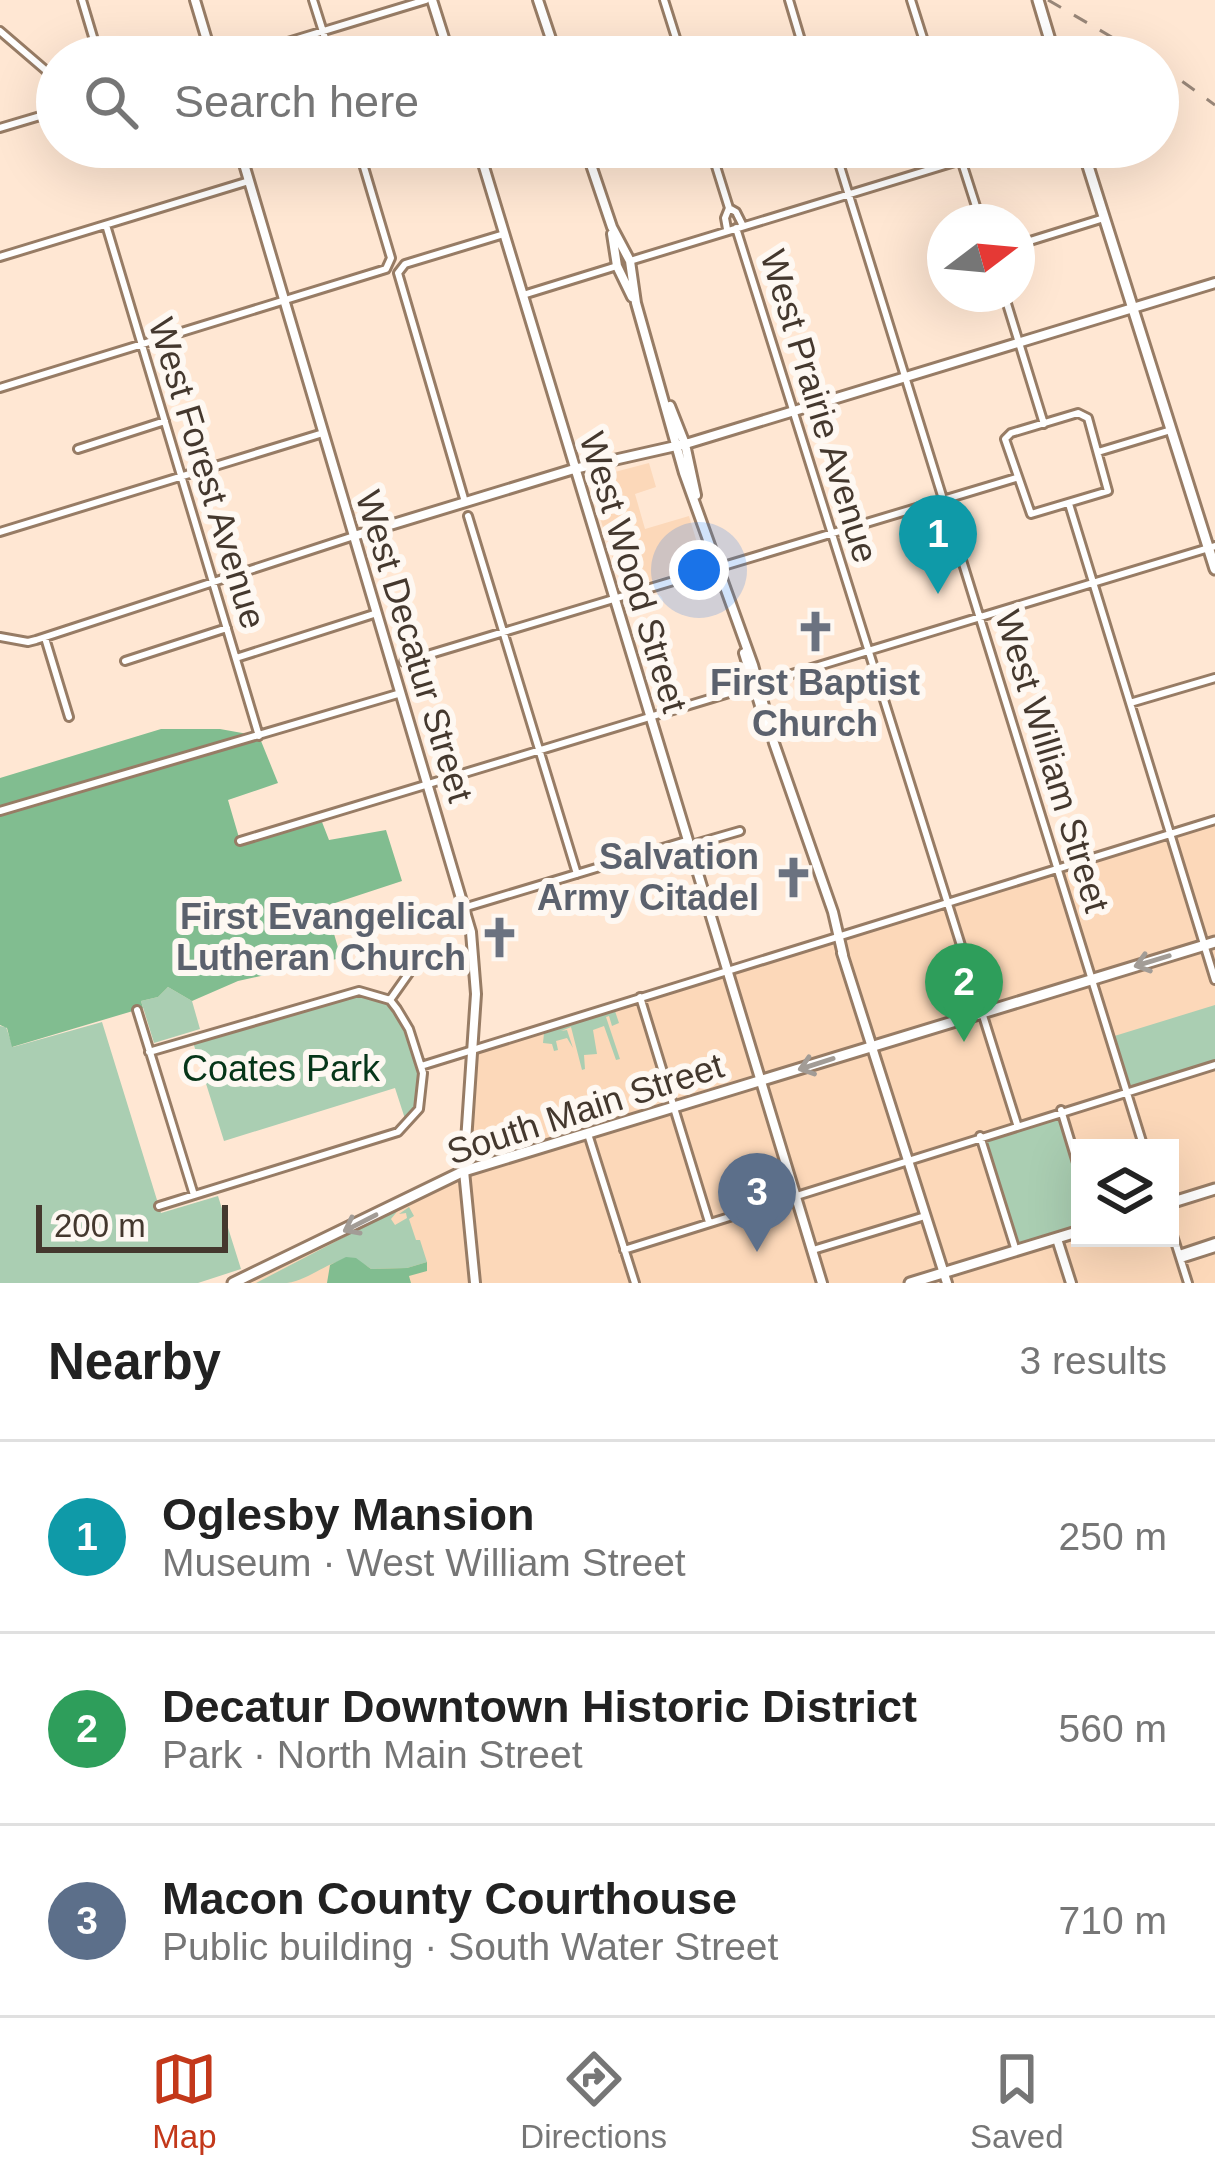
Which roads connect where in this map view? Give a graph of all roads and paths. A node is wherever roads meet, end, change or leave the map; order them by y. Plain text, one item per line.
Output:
1 (82, 0) edge
2 (195, 0) edge
3 (314, 0) edge
4 (429, 0) edge
5 (538, 0) edge
6 (664, 0) edge
7 (789, 0) edge
8 (911, 0) edge
9 (1038, 0) edge
10 (0, 31) edge
11 (323, 32) junction
12 (93, 36) edge
13 (206, 36) edge
14 (309, 36) edge
15 (324, 36) edge
16 (442, 36) edge
17 (550, 36) edge
18 (675, 36) edge
19 (800, 36) edge
20 (922, 36) edge
21 (1049, 36) edge
22 (36, 62) edge
23 (36, 117) edge
24 (0, 128) edge
25 (245, 168) edge
26 (364, 168) edge
27 (484, 168) edge
28 (593, 168) edge
29 (717, 168) edge
30 (840, 168) edge
31 (935, 168) edge
32 (964, 168) edge
33 (1089, 168) edge
34 (249, 181) junction
35 (848, 194) junction
36 (975, 204) edge
37 (729, 208) junction
38 (1104, 218) junction
39 (106, 225) junction
40 (735, 228) junction
41 (504, 234) junction
42 (1035, 239) edge
43 (0, 257) edge
44 (623, 264) junction
45 (394, 268) junction
46 (1215, 283) edge
47 (523, 296) junction
48 (284, 300) junction
49 (1132, 308) junction
50 (1009, 312) edge
51 (1018, 342) junction
52 (141, 344) junction
53 (906, 375) junction
54 (0, 388) edge
55 (792, 412) junction
56 (165, 422) junction
57 (1044, 424) junction
58 (1171, 430) junction
59 (323, 433) junction
60 (681, 445) junction
61 (78, 448) dead end
62 (1098, 452) junction
63 (574, 469) junction
64 (182, 477) junction
65 (1016, 478) junction
66 (945, 499) junction
67 (465, 502) junction
68 (1069, 504) junction
69 (468, 516) dead end
70 (0, 532) edge
71 (831, 535) junction
72 (354, 536) junction
73 (1212, 547) edge
74 (718, 569) junction
75 (1215, 569) edge
76 (213, 582) junction
77 (1093, 583) junction
78 (614, 601) junction
79 (377, 613) junction
80 (981, 617) junction
81 (227, 628) junction
82 (503, 633) junction
83 (0, 637) edge
84 (45, 638) junction
85 (869, 652) junction
86 (236, 658) junction
87 (125, 661) dead end
88 (404, 662) dead end
89 (1215, 678) edge
90 (756, 687) junction
91 (401, 693) junction
92 (1130, 704) junction
93 (69, 717) dead end
94 (650, 720) junction
95 (259, 736) junction
96 (539, 753) junction
97 (429, 786) junction
98 (0, 811) edge
99 (1215, 820) edge
100 (740, 831) dead end
101 (1170, 834) junction
102 (240, 842) dead end
103 (687, 844) junction
104 (1056, 868) junction
105 (577, 874) junction
106 (948, 901) junction
107 (465, 908) junction
108 (440, 915) dead end
109 (838, 936) junction
110 (1210, 944) edge
111 (414, 966) dead end
112 (727, 969) junction
113 (1090, 980) junction
114 (1215, 980) edge
115 (640, 998) junction
116 (390, 1000) junction
117 (136, 1010) dead end
118 (982, 1012) junction
119 (871, 1046) junction
120 (472, 1051) junction
121 (149, 1052) junction
122 (1215, 1065) edge
123 (421, 1066) junction
124 (760, 1082) junction
125 (1126, 1092) junction
126 (673, 1109) junction
127 (1061, 1110) junction
128 (1017, 1124) junction
129 (588, 1134) junction
130 (980, 1136) junction
131 (1141, 1139) edge
132 (1071, 1143) edge
133 (906, 1159) junction
134 (464, 1171) junction
135 (1215, 1189) edge
136 (794, 1193) junction
137 (194, 1195) junction
138 (1179, 1200) edge
139 (159, 1206) dead end
140 (925, 1216) junction
141 (709, 1222) junction
142 (1071, 1234) edge
143 (1057, 1239) junction
144 (1215, 1245) edge
145 (1177, 1247) edge
146 (624, 1250) junction
147 (812, 1250) junction
148 (1016, 1251) junction
149 (1180, 1256) junction
150 (946, 1278) edge
151 (233, 1283) edge
152 (475, 1283) edge
153 (634, 1283) edge
154 (822, 1283) edge
155 (910, 1283) edge
156 (1071, 1283) edge
157 (1188, 1283) edge

1 - 12 street
2 - 13 street
3 - 11 street
4 - 11 street
4 - 16 street
5 - 17 street
6 - 18 street
7 - 19 street
8 - 20 street
9 - 21 main road
10 - 22 street
11 - 14 street
11 - 15 street
23 - 24 street
25 - 34 street, West Decatur Street
26 - 45 street
27 - 41 street, West Wood Street
28 - 44 street
29 - 37 street
30 - 35 street, West William Street
31 - 35 street
32 - 36 street
33 - 38 main road
34 - 39 street
34 - 48 street, West Decatur Street
35 - 40 street
35 - 53 street, West William Street
37 - 40 street
37 - 40 street
38 - 42 street
38 - 49 main road
39 - 43 street
39 - 52 street, West Forest Avenue
40 - 44 street
40 - 55 street, West Prairie Avenue
41 - 45 street
41 - 47 street, West Wood Street
44 - 47 street
44 - 60 street
45 - 48 street
45 - 67 street
46 - 49 street
47 - 63 street, West Wood Street
48 - 52 street
48 - 59 street, West Decatur Street
49 - 51 street
49 - 58 main road
50 - 51 street
51 - 53 street
51 - 57 street
52 - 54 street
52 - 56 street, West Forest Avenue
53 - 55 street
53 - 66 street, West William Street
55 - 60 street
55 - 71 street, West Prairie Avenue
56 - 61 street
56 - 64 street, West Forest Avenue
57 - 62 street
57 - 65 street
58 - 62 street
58 - 73 main road
59 - 64 street
59 - 72 street, West Decatur Street
60 - 63 street
60 - 74 street
62 - 68 street
63 - 67 street
63 - 78 street, West Wood Street
64 - 70 street
64 - 76 street, West Forest Avenue
65 - 66 street
65 - 68 street
66 - 71 street
66 - 80 street, West William Street
67 - 72 street
68 - 77 street
69 - 82 street
71 - 74 street
71 - 85 street, West Prairie Avenue
72 - 76 street
72 - 79 street, West Decatur Street
73 - 75 main road
73 - 77 street
74 - 78 street
74 - 90 street
76 - 81 street, West Forest Avenue
76 - 84 street
77 - 80 street
77 - 92 street
78 - 82 street
78 - 94 street, West Wood Street
79 - 86 street
79 - 91 street, West Decatur Street
80 - 85 street
80 - 104 street, West William Street
81 - 86 street, West Forest Avenue
81 - 87 street
82 - 88 street
82 - 96 street
83 - 84 street
84 - 93 street
85 - 90 street
85 - 106 street, West Prairie Avenue
86 - 95 street, West Forest Avenue
89 - 92 street
90 - 94 street
90 - 109 street
91 - 95 street
91 - 97 street, West Decatur Street
92 - 101 street
94 - 96 street
94 - 103 street, West Wood Street
95 - 98 street
96 - 97 street
96 - 105 street
97 - 102 street
97 - 107 street, West Decatur Street
99 - 101 street
100 - 103 street
101 - 104 street
101 - 110 street
103 - 105 street
103 - 112 street, West Wood Street
104 - 106 street
104 - 113 street, West William Street
105 - 107 street
106 - 109 street
106 - 118 street, West Prairie Avenue
107 - 108 street
107 - 120 street, West Decatur Street
109 - 112 street
109 - 119 street
110 -> 113 main road, South Main Street
110 - 114 street
111 - 116 street
112 - 115 street
112 - 124 street, West Wood Street
113 - 118 main road, South Main Street
113 - 125 street, West William Street
115 - 120 street
115 - 126 street
116 - 121 street
116 - 123 street
117 - 121 street
118 - 119 main road, South Main Street
118 - 128 street, West Prairie Avenue
119 -> 124 main road, South Main Street
119 - 133 street
120 - 123 street
120 - 134 street, West Decatur Street
121 - 137 street
122 - 125 street
123 - 137 street
124 - 126 main road, South Main Street
124 - 136 street, West Wood Street
125 - 127 street
125 - 131 street, West William Street
126 - 129 main road, South Main Street
126 - 141 street
127 - 128 street
127 - 132 street
128 - 130 street
129 - 134 main road, South Main Street
129 - 146 street
130 - 133 street
130 - 148 street
133 - 136 street
133 - 140 street
134 -> 151 main road, South Main Street
134 - 152 street, West Decatur Street
135 - 138 main road
136 - 141 street
136 - 147 street, West Wood Street
137 - 139 street
140 - 147 street
140 - 150 street
141 - 146 street
142 - 143 main road
143 - 148 main road
143 - 156 street
144 - 149 street
145 - 149 street
146 - 153 street
147 - 154 street, West Wood Street
148 - 150 main road
149 - 157 street
150 - 155 main road

